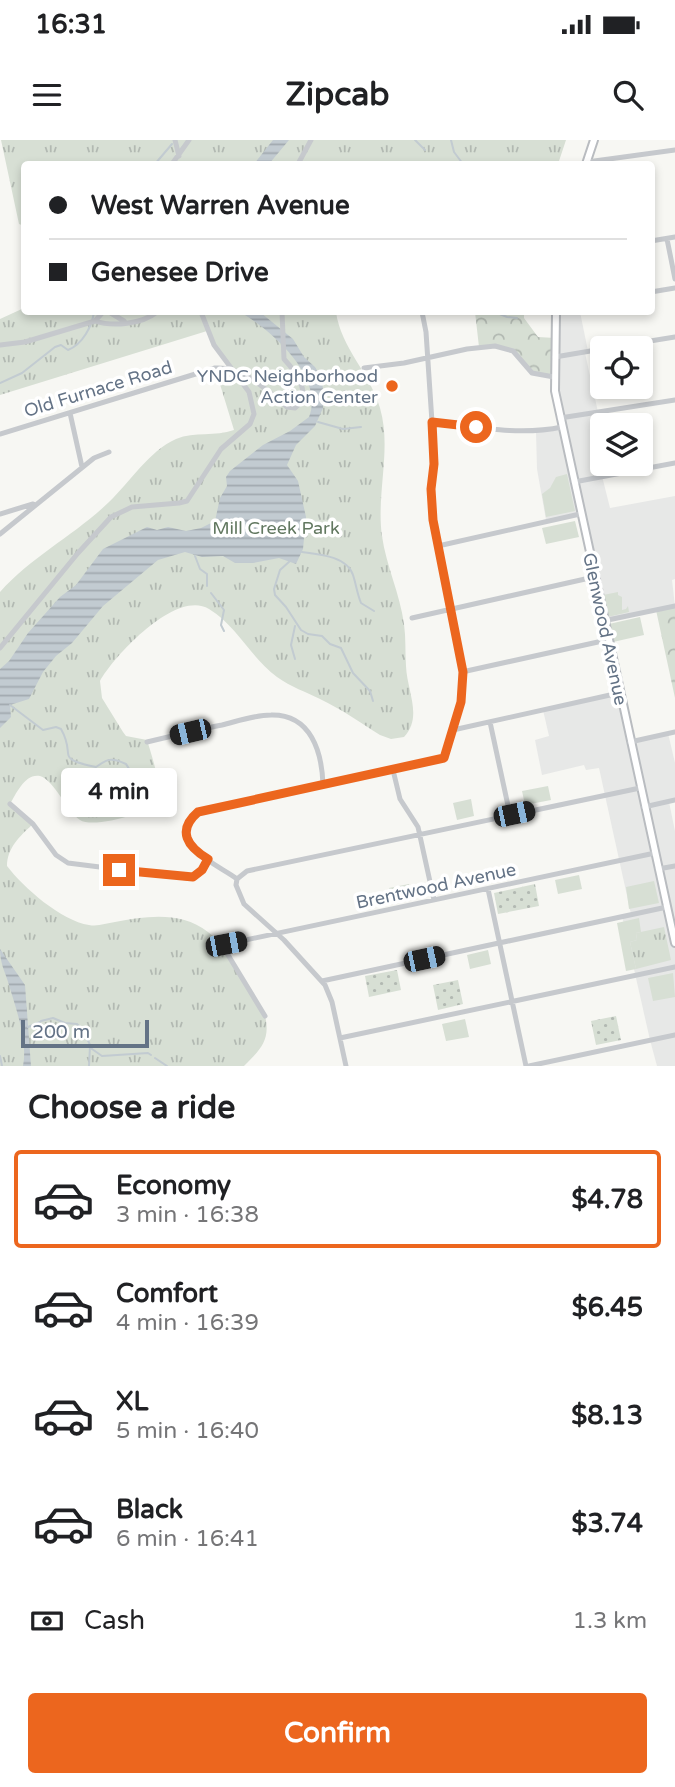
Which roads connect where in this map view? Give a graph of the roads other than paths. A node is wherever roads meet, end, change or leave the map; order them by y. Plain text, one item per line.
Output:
1 (189, 140) edge
2 (311, 140) edge
3 (594, 140) edge
4 (175, 141) edge
5 (675, 150) edge
6 (178, 152) junction
7 (174, 161) edge
8 (300, 161) edge
9 (588, 161) edge
10 (601, 161) edge
11 (675, 237) edge
12 (667, 239) junction
13 (655, 240) edge
14 (675, 279) edge
15 (675, 288) edge
16 (655, 291) edge
17 (100, 315) edge
18 (112, 315) edge
19 (152, 315) edge
20 (202, 315) edge
21 (282, 315) edge
22 (422, 315) edge
23 (556, 315) edge
24 (94, 321) junction
25 (126, 322) junction
26 (675, 337) edge
27 (653, 341) edge
28 (0, 345) edge
29 (590, 351) edge
30 (555, 357) junction
31 (428, 358) junction
32 (365, 368) dead end
33 (232, 370) junction
34 (554, 377) junction
35 (675, 400) edge
36 (70, 413) junction
37 (561, 418) junction
38 (432, 422) junction
39 (562, 427) junction
40 (0, 434) edge
41 (109, 452) dead end
42 (675, 463) edge
43 (82, 467) junction
44 (574, 482) junction
45 (36, 503) junction
46 (0, 514) edge
47 (580, 514) junction
48 (0, 534) edge
49 (438, 546) junction
50 (594, 577) junction
51 (675, 606) edge
52 (451, 609) junction
53 (412, 618) dead end
54 (604, 621) junction
55 (607, 640) junction
56 (0, 648) edge
57 (463, 672) junction
58 (619, 693) junction
59 (490, 722) junction
60 (453, 730) junction
61 (675, 732) edge
62 (147, 742) dead end
63 (630, 742) junction
64 (393, 770) junction
65 (323, 785) junction
66 (640, 788) junction
67 (675, 800) edge
68 (10, 804) dead end
69 (645, 807) junction
70 (510, 815) junction
71 (419, 835) junction
72 (655, 853) junction
73 (208, 859) junction
74 (675, 866) edge
75 (659, 869) junction
76 (237, 879) junction
77 (488, 889) junction
78 (434, 900) junction
79 (667, 907) junction
80 (674, 931) edge
81 (278, 934) junction
82 (499, 942) junction
83 (675, 943) edge
84 (675, 967) edge
85 (322, 981) junction
86 (512, 1002) junction
87 (265, 1016) dead end
88 (675, 1035) edge
89 (340, 1038) junction
90 (346, 1066) edge
91 (527, 1066) edge

1 - 6 street
2 - 8 street
3 - 9 main road
4 - 6 street
5 - 10 street
6 - 7 street
11 - 12 street
12 - 13 street
12 - 14 street
15 - 16 street
17 - 24 street
18 - 25 street
19 - 25 street
20 - 33 street
21 - 33 street
22 - 31 street
23 - 30 main road, Glenwood Avenue
24 - 25 street
24 - 28 street
26 - 27 street
29 - 30 street
30 - 34 main road, Glenwood Avenue
31 - 32 street
31 - 34 street
31 - 38 street
33 - 36 street, Old Furnace Road
33 - 56 street
34 - 37 main road, Glenwood Avenue
35 - 37 street
36 - 40 street, Old Furnace Road
36 - 43 street
37 - 39 main road, Glenwood Avenue
38 - 39 street
38 - 49 street
39 - 44 main road, Glenwood Avenue
41 - 43 street
42 - 44 street
43 - 45 street
44 - 47 main road, Glenwood Avenue
45 - 46 street
45 - 48 street
47 - 49 street
47 - 50 main road, Glenwood Avenue
49 - 52 street
50 - 52 street
50 - 54 main road, Glenwood Avenue
51 - 54 street
52 - 53 street
52 - 57 street
54 - 55 main road, Glenwood Avenue
55 - 57 street
55 - 58 main road, Glenwood Avenue
57 - 60 street
58 - 59 street
58 - 63 main road, Glenwood Avenue
59 - 60 street
59 - 70 street
60 - 64 street
61 - 63 street
62 - 65 street
63 - 66 main road, Glenwood Avenue
64 - 65 street
64 - 71 street
65 - 73 street
66 - 69 main road, Glenwood Avenue
66 - 70 street
67 - 69 street
68 - 73 street
69 - 72 main road, Glenwood Avenue
70 - 71 street
71 - 76 street
71 - 78 street
72 - 75 main road, Glenwood Avenue
72 - 77 street, Brentwood Avenue
73 - 76 street
74 - 75 street
75 - 79 main road, Glenwood Avenue
76 - 81 street
77 - 78 street, Brentwood Avenue
77 - 82 street
78 - 81 street, Brentwood Avenue
79 - 80 main road, Glenwood Avenue
79 - 82 street
80 - 83 main road, Glenwood Avenue
81 - 85 street
81 - 87 street, Brentwood Avenue
82 - 85 street
82 - 86 street
84 - 86 street
85 - 89 street
86 - 89 street
86 - 91 street
88 - 91 street
89 - 90 street

